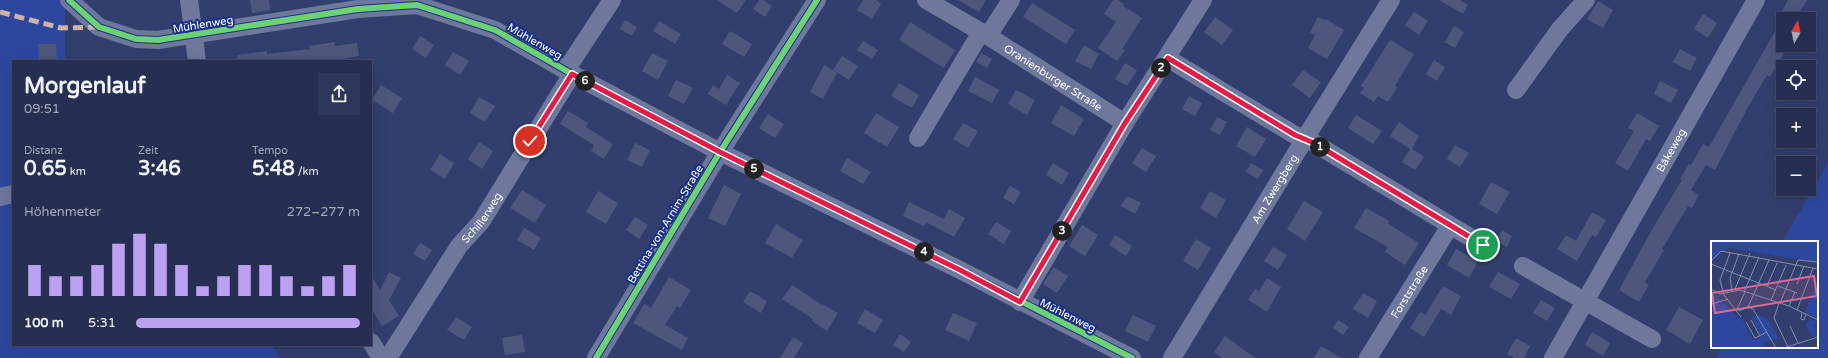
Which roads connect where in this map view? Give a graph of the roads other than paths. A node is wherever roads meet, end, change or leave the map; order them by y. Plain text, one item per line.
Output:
1 (69, 0) edge
2 (189, 0) edge
3 (612, 0) edge
4 (818, 0) edge
5 (926, 0) edge
6 (1011, 0) edge
7 (1203, 0) edge
8 (1391, 0) edge
9 (1586, 0) edge
10 (1756, 0) edge
11 (419, 3) edge
12 (358, 5) edge
13 (985, 34) junction
14 (193, 36) junction
15 (1168, 58) junction
16 (197, 60) edge
17 (569, 72) junction
18 (1516, 90) dead end
19 (1125, 123) junction
20 (918, 138) dead end
21 (1304, 140) junction
22 (720, 152) junction
23 (12, 194) edge
24 (0, 197) edge
25 (1450, 226) junction
26 (1483, 245) dead end
27 (1523, 266) dead end
28 (1586, 301) junction
29 (1020, 302) junction
30 (1652, 339) dead end
31 (372, 344) edge
32 (381, 358) edge
33 (388, 358) edge
34 (596, 358) edge
35 (1132, 358) edge
36 (1172, 358) edge
37 (1368, 358) edge
38 (1553, 358) edge

1 - 14 street, Mühlenweg
2 - 14 street
3 - 17 street, Schillerweg
4 - 22 street, Bettina-von-Arnim-Straße
5 - 13 street, Oranienburger Straße
6 - 13 street
7 - 15 street
8 - 21 street, Am Zwergberg
9 - 18 street
10 - 28 street, Bäkeweg
11 - 12 street, Mühlenweg
11 - 17 street, Mühlenweg
12 - 14 street, Mühlenweg
13 - 19 street, Oranienburger Straße
13 - 20 street
14 - 16 street
15 - 19 street
15 - 21 street
17 - 22 street, Mühlenweg
17 - 33 street, Schillerweg
19 - 29 street
21 - 25 street
21 - 36 street, Am Zwergberg
22 - 29 street, Mühlenweg
22 - 34 street, Bettina-von-Arnim-Straße
23 - 24 street
25 - 26 street
25 - 37 street, Forststraße
27 - 28 street
28 - 30 street
28 - 38 street, Bäkeweg
29 - 35 street, Mühlenweg
31 - 32 street

